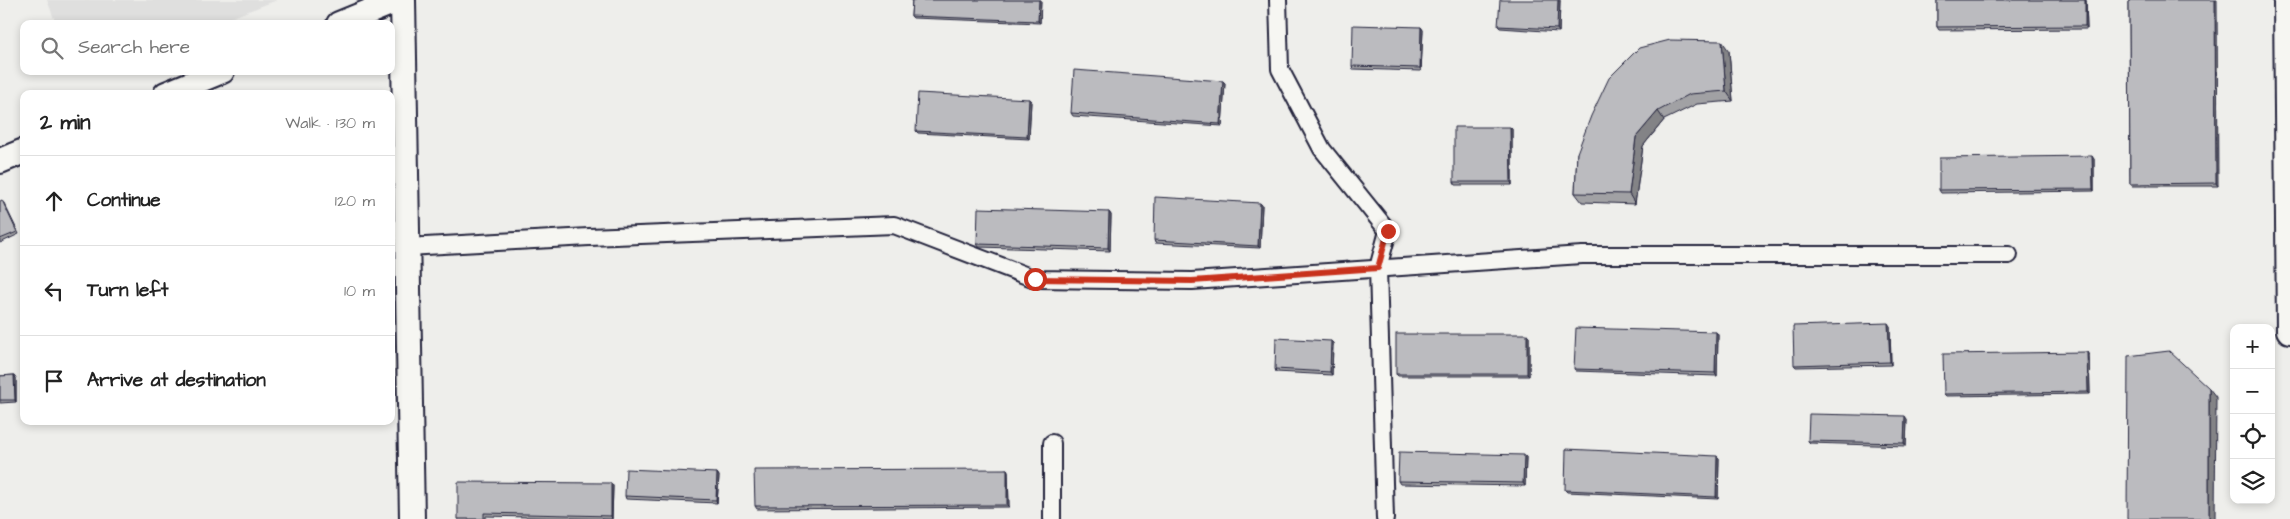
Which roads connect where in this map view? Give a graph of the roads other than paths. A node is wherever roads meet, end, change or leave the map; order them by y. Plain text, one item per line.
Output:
1 (398, 0) edge
2 (403, 0) edge
3 (1278, 0) edge
4 (2288, 0) edge
5 (349, 20) edge
6 (212, 75) edge
7 (176, 90) edge
8 (20, 153) edge
9 (0, 161) edge
10 (407, 247) junction
11 (2009, 255) dead end
12 (2290, 266) edge
13 (1378, 268) junction
14 (2290, 330) edge
15 (1052, 443) dead end
16 (412, 519) edge
17 (1052, 519) edge
18 (1385, 519) edge

1 - 5 street
2 - 10 street
3 - 13 street
4 - 12 main road
6 - 7 street
8 - 9 street
10 - 13 street
10 - 16 street
11 - 13 street
12 - 14 main road
13 - 18 street
15 - 17 street

